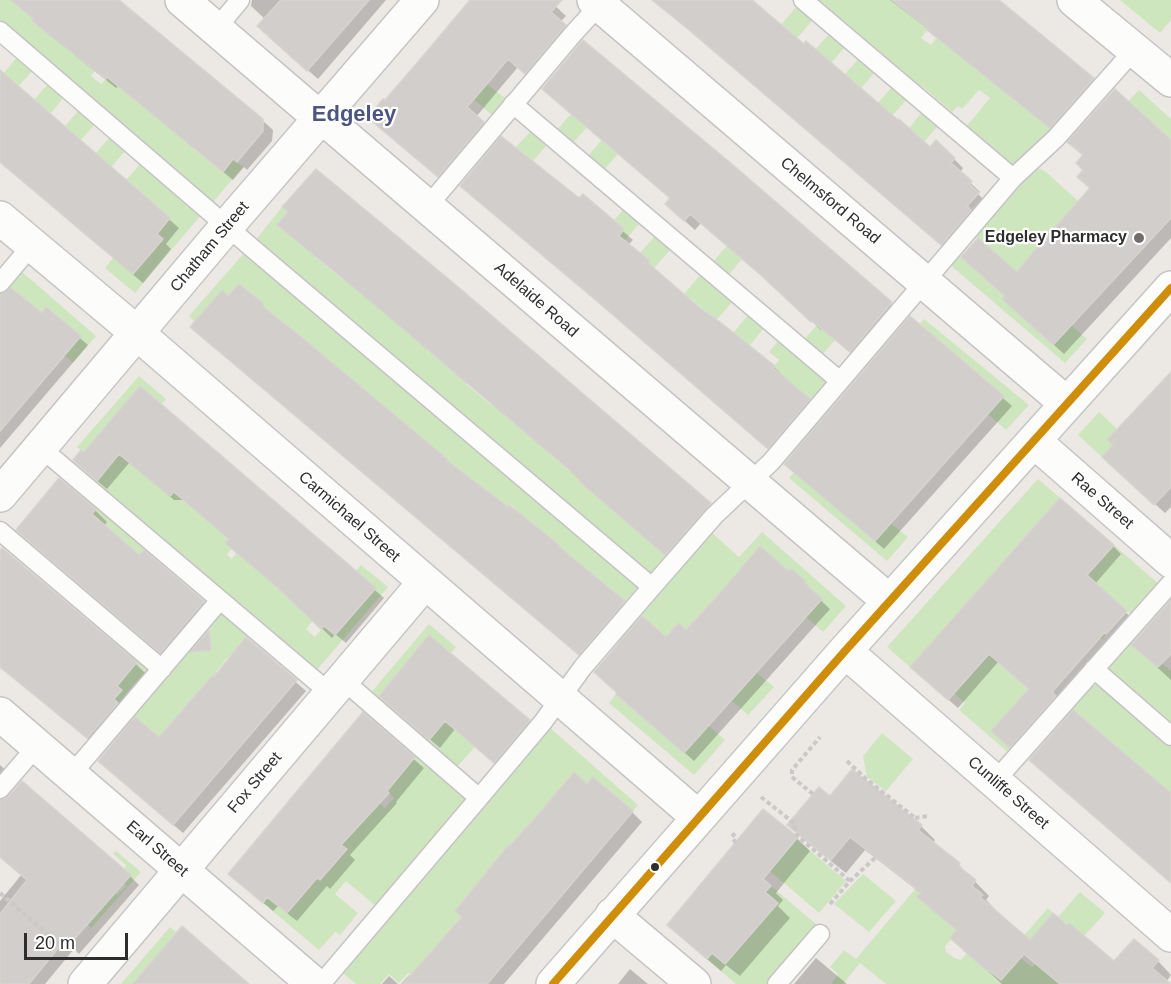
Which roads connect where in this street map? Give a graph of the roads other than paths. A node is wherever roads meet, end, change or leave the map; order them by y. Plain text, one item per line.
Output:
1 (182, 0) edge
2 (240, 0) edge
3 (422, 0) edge
4 (803, 0) edge
5 (1074, 0) edge
6 (599, 2) edge
7 (216, 29) junction
8 (0, 31) edge
9 (1134, 50) junction
10 (1171, 80) edge
11 (513, 104) junction
12 (321, 117) junction
13 (1013, 178) junction
14 (427, 207) junction
15 (0, 218) edge
16 (226, 226) junction
17 (32, 245) junction
18 (924, 281) junction
19 (0, 283) edge
20 (1171, 288) edge
21 (136, 333) junction
22 (840, 381) junction
23 (1066, 403) junction
24 (1034, 441) junction
25 (41, 448) junction
26 (750, 482) junction
27 (0, 495) edge
28 (0, 531) edge
29 (1171, 561) edge
30 (425, 582) junction
31 (1171, 583) edge
32 (652, 587) junction
33 (220, 600) junction
34 (889, 601) junction
35 (845, 651) junction
36 (162, 669) junction
37 (1094, 669) junction
38 (337, 687) junction
39 (559, 698) junction
40 (0, 714) edge
41 (1171, 736) edge
42 (37, 746) junction
43 (71, 775) junction
44 (995, 781) junction
45 (0, 789) edge
46 (479, 798) junction
47 (698, 817) junction
48 (182, 870) junction
49 (612, 915) junction
50 (820, 934) dead end
51 (1171, 935) edge
52 (90, 979) edge
53 (314, 984) edge
54 (321, 984) edge
55 (553, 984) edge
56 (694, 984) edge
57 (777, 984) edge

1 - 7 street, Adelaide Road
2 - 7 lane
3 - 12 street, Chatham Street
4 - 13 lane
5 - 9 street
6 - 11 lane
6 - 18 street, Chelmsford Road
7 - 12 street, Adelaide Road
8 - 16 lane
9 - 10 street
9 - 13 lane
11 - 14 lane
11 - 22 lane
12 - 14 street, Adelaide Road
12 - 16 street, Chatham Street
13 - 18 lane
14 - 26 street, Adelaide Road
15 - 17 street, Carmichael Street
16 - 21 street, Chatham Street
16 - 32 lane
17 - 19 lane
17 - 21 street, Carmichael Street
18 - 22 lane
18 - 23 street, Chelmsford Road
20 - 23 street
21 - 25 street, Chatham Street
21 - 30 street, Carmichael Street
22 - 26 lane
23 - 24 street
24 - 29 street, Rae Street
24 - 34 street
25 - 27 street, Chatham Street
25 - 33 lane
26 - 32 lane
26 - 34 street, Adelaide Road
28 - 36 lane
30 - 38 street, Fox Street
30 - 39 street, Carmichael Street
31 - 37 lane
32 - 39 lane
33 - 36 lane
33 - 38 lane
34 - 35 street
35 - 44 street, Cunliffe Street
35 - 47 street
36 - 43 lane
37 - 41 lane
37 - 44 lane
38 - 46 lane
38 - 48 street, Fox Street
39 - 46 lane
39 - 47 street, Carmichael Street
40 - 42 street, Earl Street
42 - 43 street, Earl Street
42 - 45 lane
43 - 48 street, Earl Street
44 - 51 street, Cunliffe Street
46 - 54 lane
47 - 49 street
48 - 52 street, Fox Street
48 - 53 street, Earl Street
49 - 55 street
49 - 56 street
50 - 57 lane

